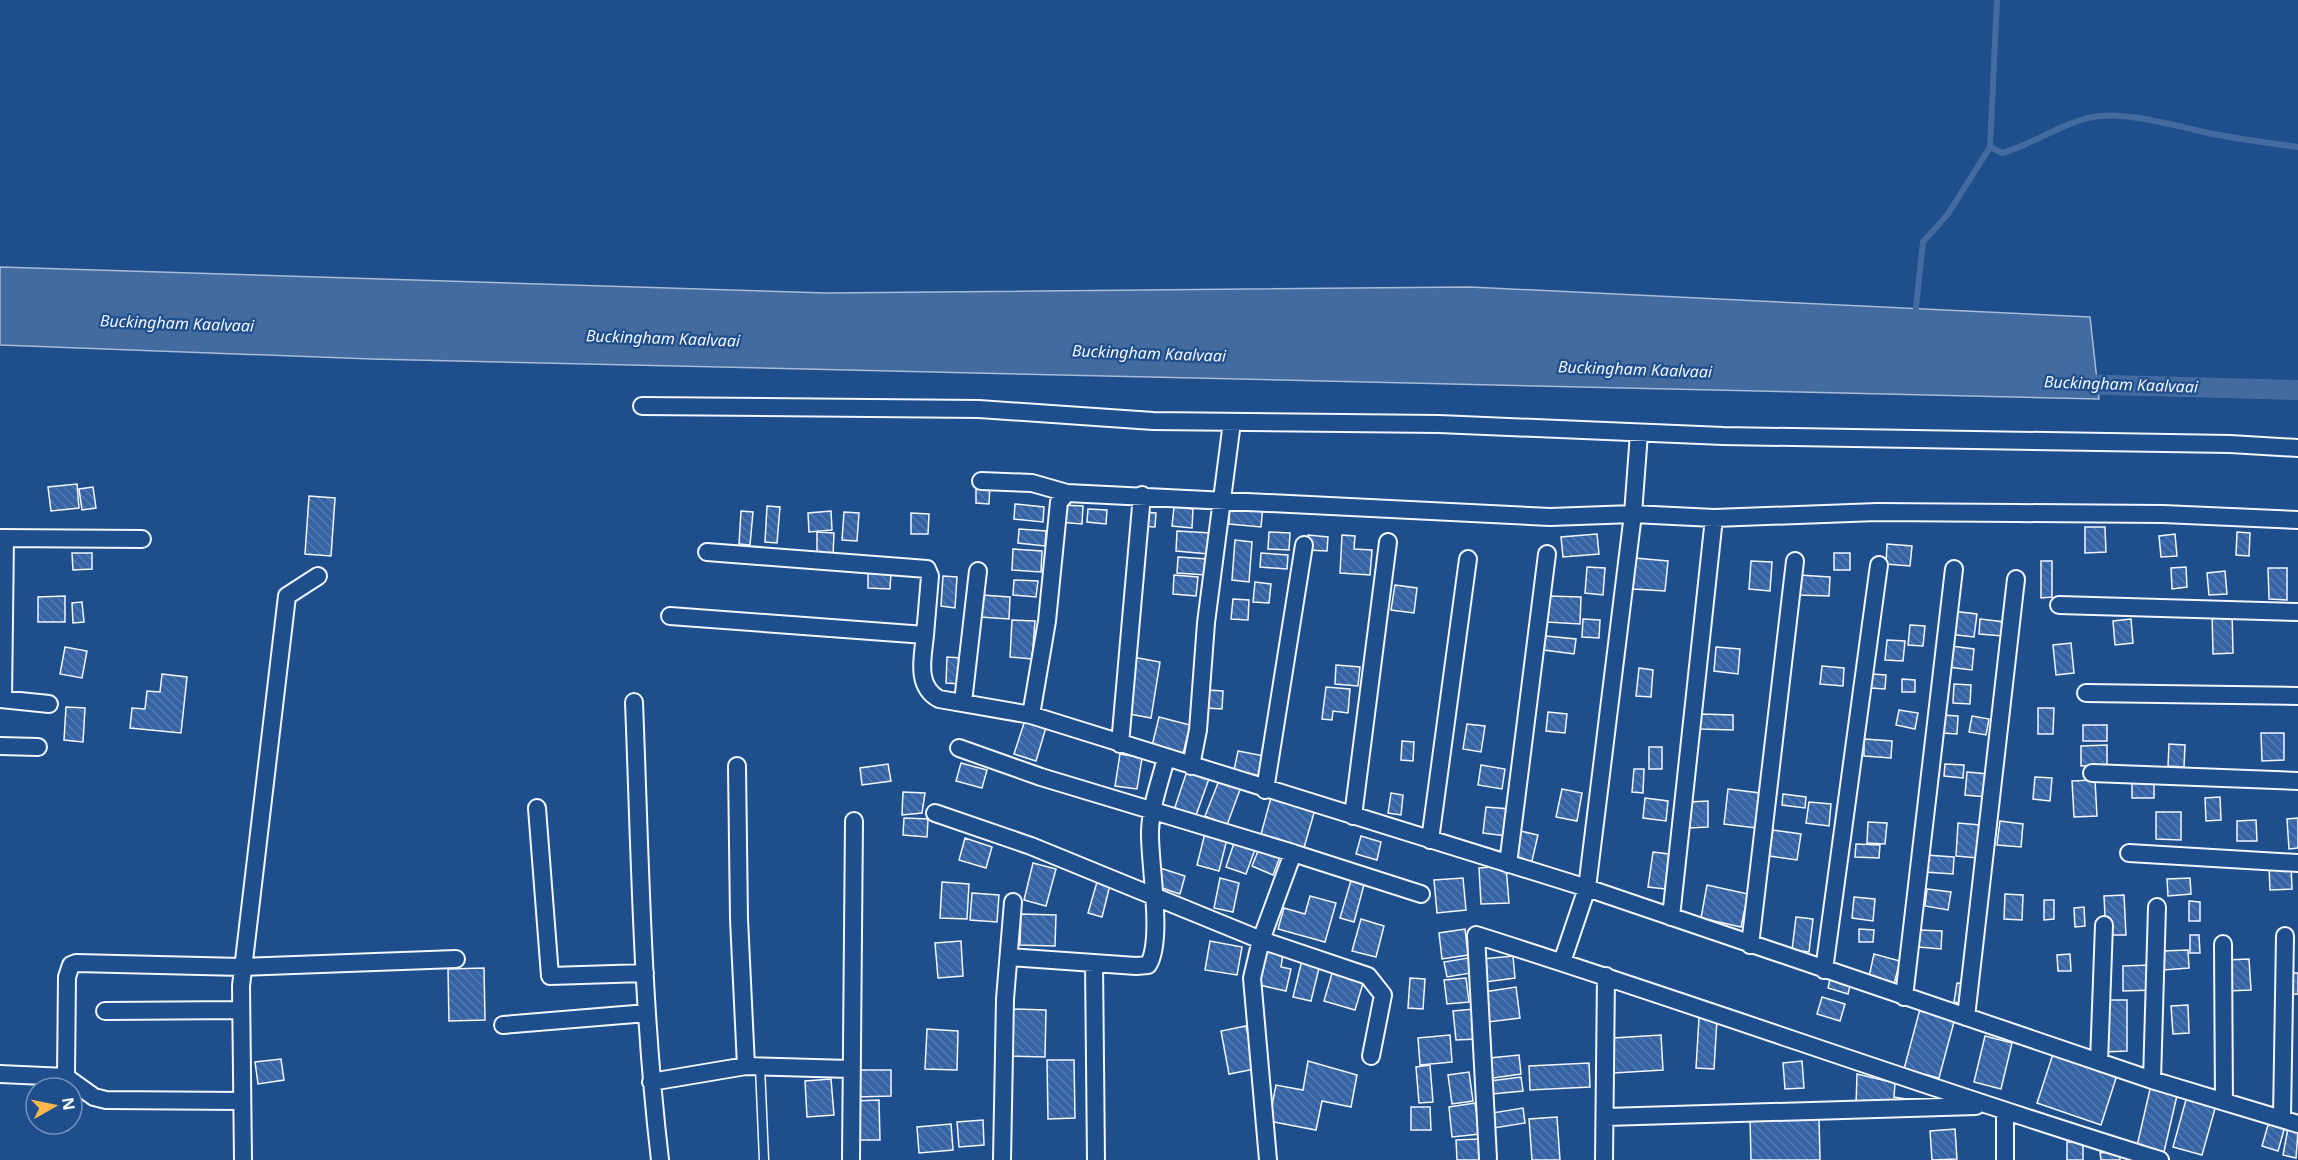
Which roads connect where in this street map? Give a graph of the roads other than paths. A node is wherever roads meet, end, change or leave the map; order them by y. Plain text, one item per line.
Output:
1 (642, 406) dead end
2 (1232, 422) junction
3 (1639, 433) junction
4 (2298, 448) edge
5 (981, 481) dead end
6 (1067, 493) junction
7 (1142, 495) junction
8 (1223, 499) junction
9 (1633, 514) junction
10 (1714, 518) junction
11 (2298, 520) edge
12 (2, 538) edge
13 (142, 539) dead end
14 (1388, 542) dead end
15 (1304, 546) dead end
16 (707, 552) dead end
17 (1547, 554) dead end
18 (1468, 559) dead end
19 (1796, 561) dead end
20 (1880, 564) dead end
21 (1954, 569) dead end
22 (978, 571) dead end
23 (318, 576) dead end
24 (2016, 579) dead end
25 (2059, 605) dead end
26 (2298, 612) edge
27 (670, 616) dead end
28 (925, 635) junction
29 (2086, 693) dead end
30 (2298, 696) edge
31 (1, 699) edge
32 (634, 702) dead end
33 (963, 702) junction
34 (49, 704) dead end
35 (1031, 715) junction
36 (1120, 744) junction
37 (0, 746) edge
38 (38, 747) dead end
39 (959, 748) dead end
40 (1166, 758) junction
41 (737, 766) dead end
42 (1191, 766) junction
43 (2092, 773) dead end
44 (2298, 781) edge
45 (1265, 790) junction
46 (537, 808) dead end
47 (1152, 809) junction
48 (935, 813) dead end
49 (1353, 816) junction
50 (854, 821) dead end
51 (1430, 840) junction
52 (1293, 853) junction
53 (2129, 853) dead end
54 (2298, 862) edge
55 (1508, 864) junction
56 (1587, 888) junction
57 (1154, 894) junction
58 (1421, 894) dead end
59 (1013, 902) dead end
60 (2157, 907) dead end
61 (1671, 917) junction
62 (2104, 925) dead end
63 (2285, 936) dead end
64 (1261, 940) junction
65 (2223, 944) dead end
66 (1750, 945) junction
67 (1009, 957) junction
68 (456, 959) dead end
69 (1562, 962) junction
70 (1094, 963) junction
71 (242, 967) junction
72 (1824, 970) junction
73 (645, 973) junction
74 (1606, 976) junction
75 (1904, 997) junction
76 (241, 1010) junction
77 (105, 1011) dead end
78 (647, 1013) junction
79 (1966, 1017) junction
80 (503, 1025) dead end
81 (1371, 1056) dead end
82 (2099, 1062) junction
83 (753, 1066) junction
84 (849, 1069) junction
85 (0, 1074) edge
86 (44, 1076) edge
87 (66, 1076) edge
88 (2152, 1080) junction
89 (651, 1083) junction
90 (84, 1090) edge
91 (241, 1101) junction
92 (2224, 1102) junction
93 (1986, 1106) junction
94 (2005, 1112) junction
95 (1606, 1117) junction
96 (2290, 1121) edge
97 (1488, 1158) dead end
98 (243, 1160) edge
99 (660, 1160) edge
100 (764, 1160) edge
101 (851, 1160) edge
102 (1002, 1160) edge
103 (1096, 1160) edge
104 (1268, 1160) edge
105 (1604, 1160) edge
106 (2005, 1160) edge
107 (2160, 1160) edge

1 - 2 street
2 - 3 street
2 - 8 street
3 - 4 street
3 - 9 street
5 - 6 street
6 - 7 street
6 - 35 street
7 - 8 street
7 - 36 street
8 - 9 street
8 - 42 street
9 - 10 street
9 - 56 street
10 - 11 street
10 - 61 street
12 - 13 street
12 - 31 street
14 - 49 street
15 - 45 street
16 - 28 street
17 - 55 street
18 - 51 street
19 - 66 street
20 - 72 street
21 - 75 street
22 - 33 street
23 - 71 street
24 - 79 street
25 - 26 street
27 - 28 street
28 - 33 street
29 - 30 street
31 - 34 street
32 - 73 street
33 - 35 street
35 - 36 street
36 - 40 street
37 - 38 street
39 - 47 street
40 - 42 street
40 - 47 street
41 - 83 street
42 - 45 street
43 - 44 street
45 - 49 street
46 - 73 street
47 - 52 street
47 - 57 street
48 - 57 street
49 - 51 street
50 - 84 street
51 - 55 street
52 - 58 street
52 - 64 street
53 - 54 street
55 - 56 street
56 - 61 street
56 - 69 street
57 - 64 street
57 - 70 street
59 - 67 street
60 - 88 street
61 - 66 street
62 - 82 street
63 - 96 street
64 - 81 street
64 - 104 street
65 - 92 street
66 - 72 street
67 - 70 street
67 - 102 street
68 - 71 street
69 - 74 street
69 - 97 street
70 - 103 street
71 - 76 street
71 - 87 street
72 - 75 street
73 - 78 street
74 - 93 street
74 - 95 street
75 - 79 street
76 - 77 street
76 - 91 street
78 - 80 street
78 - 89 street
79 - 82 street
82 - 88 street
83 - 84 street
83 - 89 street
83 - 100 lane
84 - 101 street
85 - 86 street
88 - 92 street
89 - 99 street
90 - 91 street
91 - 98 street
92 - 96 street
93 - 94 street
93 - 95 street
94 - 106 street
94 - 107 street
95 - 105 street

